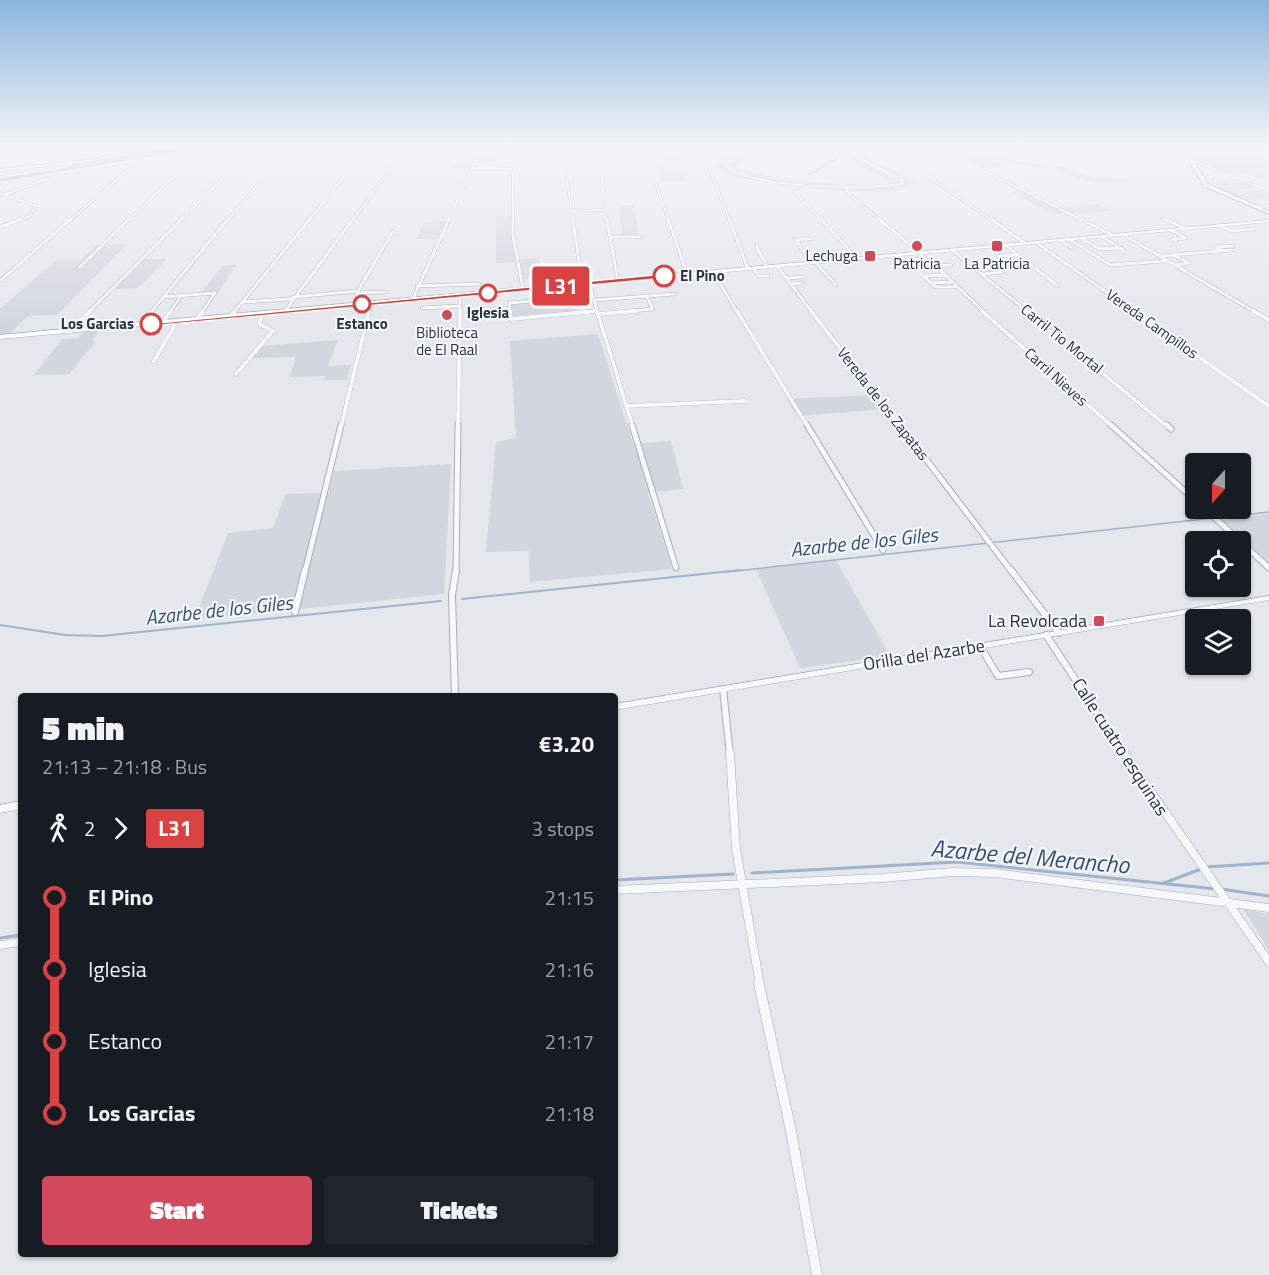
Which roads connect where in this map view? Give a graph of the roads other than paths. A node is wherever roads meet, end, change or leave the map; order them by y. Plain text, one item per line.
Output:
1 (35, 208) edge
2 (84, 208) edge
3 (141, 208) edge
4 (194, 208) edge
5 (239, 208) edge
6 (318, 208) edge
7 (361, 208) edge
8 (454, 208) edge
9 (513, 208) edge
10 (572, 208) edge
11 (664, 208) edge
12 (726, 208) edge
13 (809, 208) edge
14 (864, 208) edge
15 (973, 208) edge
16 (1057, 208) edge
17 (605, 210) joint
18 (572, 211) junction
19 (1162, 218) dead end
20 (0, 221) edge
21 (1269, 221) edge
22 (14, 223) junction
23 (1243, 223) junction
24 (1217, 225) junction
25 (0, 227) edge
26 (1184, 228) junction
27 (1170, 230) junction
28 (393, 231) dead end
29 (1122, 234) junction
30 (1112, 235) junction
31 (1101, 236) junction
32 (610, 237) junction
33 (640, 237) dead end
34 (1081, 238) junction
35 (811, 239) dead end
36 (1069, 239) junction
37 (1060, 240) junction
38 (1176, 241) dead end
39 (1035, 242) junction
40 (1111, 242) junction
41 (1121, 242) dead end
42 (1025, 243) junction
43 (756, 245) dead end
44 (1005, 245) junction
45 (995, 246) junction
46 (1117, 246) dead end
47 (1072, 248) dead end
48 (1099, 249) junction
49 (952, 250) junction
50 (1086, 250) junction
51 (1224, 250) junction
52 (1124, 252) dead end
53 (918, 253) junction
54 (899, 255) junction
55 (1009, 255) junction
56 (1018, 255) junction
57 (1173, 255) junction
58 (998, 256) dead end
59 (1159, 256) junction
60 (856, 258) junction
61 (926, 258) junction
62 (905, 260) junction
63 (1167, 261) junction
64 (813, 262) junction
65 (910, 264) junction
66 (934, 265) junction
67 (1173, 265) junction
68 (777, 266) junction
69 (951, 266) dead end
70 (767, 267) junction
71 (79, 268) dead end
72 (751, 268) junction
73 (914, 268) junction
74 (989, 268) junction
75 (976, 269) junction
76 (568, 272) dead end
77 (713, 272) junction
78 (996, 273) junction
79 (687, 274) junction
80 (945, 274) junction
81 (982, 274) junction
82 (922, 275) junction
83 (768, 276) dead end
84 (803, 277) dead end
85 (786, 278) junction
86 (541, 279) dead end
87 (0, 280) edge
88 (618, 281) junction
89 (952, 282) junction
90 (590, 283) junction
91 (802, 283) dead end
92 (931, 283) junction
93 (479, 284) dead end
94 (582, 284) junction
95 (791, 284) junction
96 (572, 285) junction
97 (836, 285) dead end
98 (417, 286) junction
99 (957, 286) junction
100 (1058, 286) dead end
101 (545, 287) junction
102 (522, 290) junction
103 (358, 292) junction
104 (385, 292) dead end
105 (675, 294) dead end
106 (460, 295) junction
107 (181, 296) junction
108 (646, 296) junction
109 (164, 297) junction
110 (581, 297) junction
111 (626, 297) junction
112 (292, 298) junction
113 (594, 298) junction
114 (413, 300) junction
115 (554, 300) junction
116 (243, 302) junction
117 (525, 302) junction
118 (371, 303) junction
119 (356, 305) junction
120 (459, 306) junction
121 (422, 308) dead end
122 (285, 311) junction
123 (631, 311) junction
124 (598, 312) junction
125 (263, 313) junction
126 (231, 316) junction
127 (197, 319) junction
128 (1269, 320) edge
129 (177, 321) junction
130 (163, 322) junction
131 (140, 324) junction
132 (70, 331) junction
133 (0, 337) edge
134 (154, 361) dead end
135 (236, 374) dead end
136 (744, 401) dead end
137 (626, 406) junction
138 (1269, 406) edge
139 (1171, 429) dead end
140 (1185, 491) edge
141 (1216, 519) edge
142 (883, 550) dead end
143 (676, 568) dead end
144 (1269, 568) edge
145 (1269, 598) edge
146 (296, 612) dead end
147 (1059, 633) junction
148 (1046, 635) junction
149 (980, 646) junction
150 (1029, 672) dead end
151 (723, 689) junction
152 (455, 693) edge
153 (618, 706) edge
154 (18, 806) edge
155 (0, 809) edge
156 (743, 884) junction
157 (618, 890) edge
158 (1220, 895) junction
159 (1269, 908) edge
160 (18, 942) edge
161 (0, 945) edge
162 (1269, 962) edge
163 (817, 1275) edge

1 - 22 street
2 - 87 street
3 - 71 street
4 - 132 street
5 - 109 street
6 - 116 street
7 - 112 street
8 - 98 street
9 - 102 street
10 - 18 street
11 - 79 street
12 - 72 street
13 - 60 street
14 - 53 street, Carril Nieves
15 - 42 street
16 - 30 street
17 - 18 street
17 - 32 street
18 - 94 street
19 - 26 street
20 - 22 street
21 - 23 main road
22 - 25 street
23 - 24 main road
23 - 24 street
24 - 26 main road
26 - 27 main road
27 - 29 main road
27 - 38 street
28 - 103 street
29 - 30 main road
29 - 59 street
30 - 31 main road
31 - 34 main road
31 - 40 street
32 - 33 street
32 - 88 street
34 - 36 main road
34 - 48 street
35 - 64 street
36 - 37 main road
36 - 50 street
37 - 39 main road
37 - 47 street
39 - 42 main road
39 - 138 street, Vereda Campillos
40 - 41 street
40 - 46 street
42 - 44 main road
43 - 70 street
44 - 45 main road
44 - 56 street
45 - 49 main road
45 - 55 street
48 - 50 street
48 - 52 street
49 - 53 main road
49 - 75 street, Carril Tio Mortal
50 - 63 street
51 - 51 street
51 - 57 street
53 - 54 main road
53 - 61 street, Carril Nieves
54 - 60 main road
54 - 62 street
55 - 56 street
55 - 58 street
56 - 100 street
57 - 59 street
57 - 67 street
59 - 63 street
60 - 64 main road
61 - 62 street
61 - 66 street, Carril Nieves
62 - 65 street
63 - 67 street
64 - 68 main road
64 - 97 street
65 - 66 street
65 - 73 street
66 - 69 street
66 - 73 street
66 - 80 street, Carril Nieves
67 - 128 street
68 - 70 main road
68 - 85 street, Vereda de los Zapatas
70 - 72 main road
72 - 77 main road
72 - 83 street
73 - 82 street
74 - 75 street
74 - 78 street
74 - 78 street
75 - 81 street, Carril Tio Mortal
76 - 96 street
77 - 79 main road
77 - 142 street
78 - 81 street
79 - 88 main road
80 - 82 street
80 - 89 street, Carril Nieves
81 - 139 street, Carril Tio Mortal
82 - 92 street
84 - 85 street
85 - 95 street, Vereda de los Zapatas
86 - 101 street
88 - 90 main road
89 - 92 street
89 - 99 street, Carril Nieves
90 - 94 main road
90 - 113 street
91 - 95 street
92 - 99 street
93 - 98 street
94 - 96 main road
95 - 147 street, Vereda de los Zapatas
96 - 101 main road
96 - 110 street
98 - 114 street
99 - 140 street, Carril Nieves
101 - 102 main road
101 - 115 street
102 - 106 main road
102 - 117 street
103 - 104 street
103 - 112 street
103 - 119 street
105 - 108 street
106 - 114 main road
106 - 120 street
107 - 109 street
107 - 127 street
107 - 130 street
108 - 111 street
108 - 123 street
109 - 131 street
110 - 113 street
110 - 115 street
111 - 113 street
111 - 123 street
112 - 116 street
112 - 122 street
113 - 124 street
114 - 118 main road
115 - 117 street
116 - 126 street
117 - 124 street
118 - 119 main road
118 - 146 street
119 - 122 main road
120 - 121 street
120 - 152 street
122 - 125 main road
123 - 124 street
124 - 137 street
125 - 126 main road
125 - 135 street
126 - 127 main road
127 - 129 main road
129 - 130 main road
129 - 134 street
130 - 131 main road
131 - 132 main road
132 - 133 main road
136 - 137 street
137 - 143 street
141 - 144 street
145 - 147 street, Orilla del Azarbe
147 - 148 street, Orilla del Azarbe
148 - 149 street, Orilla del Azarbe
148 - 158 street, Calle cuatro esquinas
149 - 150 street
149 - 151 street, Orilla del Azarbe
151 - 153 street, Orilla del Azarbe
151 - 156 street
154 - 155 street
156 - 157 street
156 - 158 street
156 - 163 street
158 - 159 street
158 - 162 street
160 - 161 street

